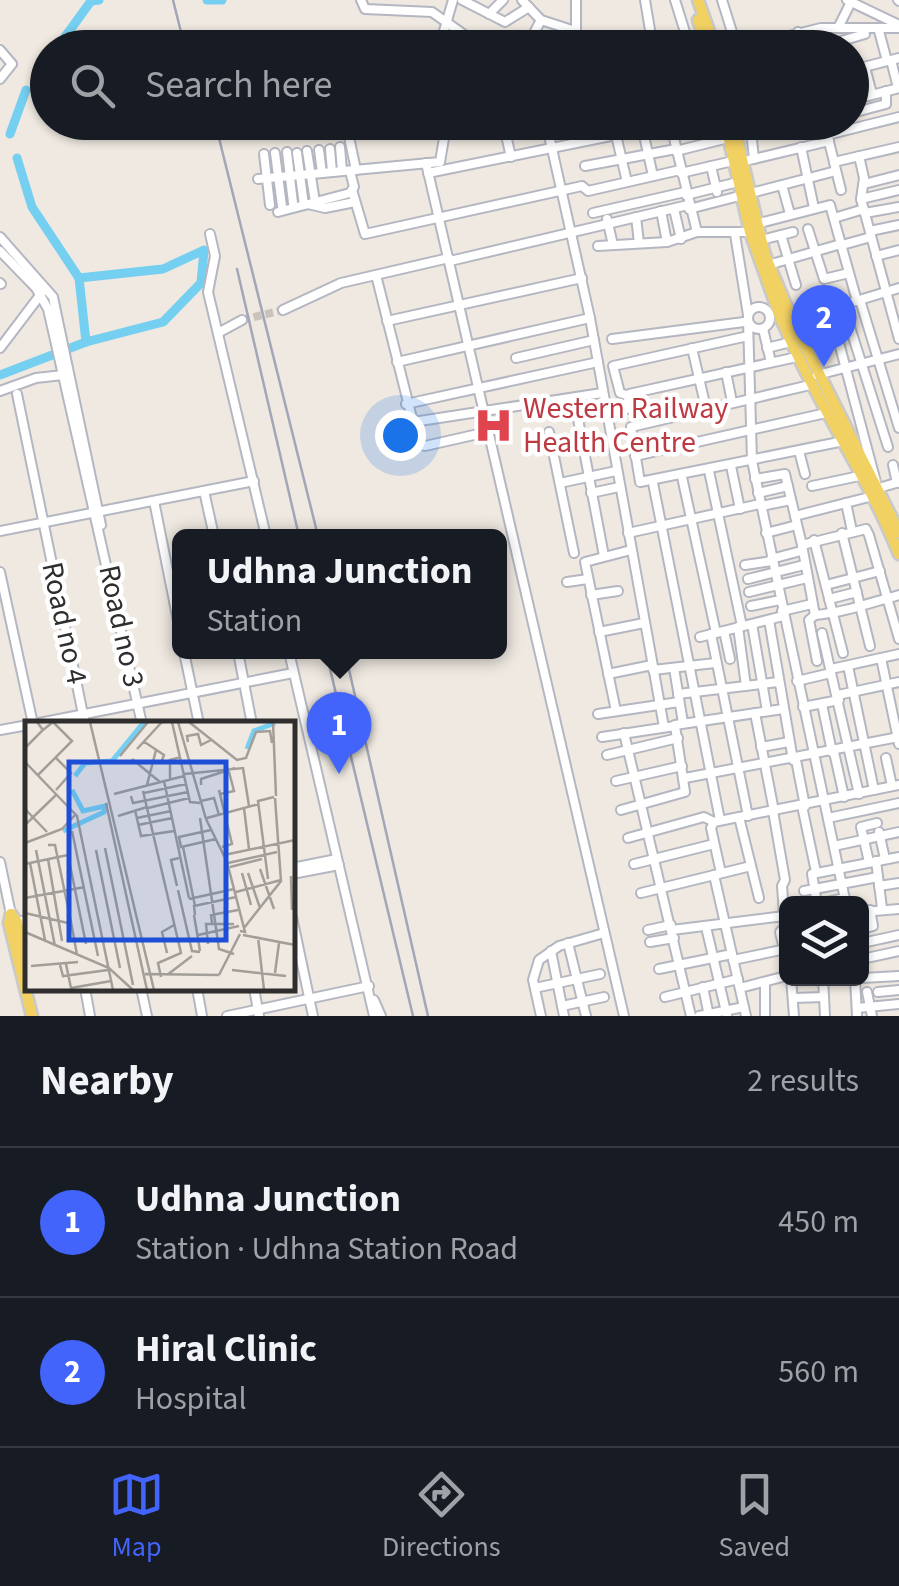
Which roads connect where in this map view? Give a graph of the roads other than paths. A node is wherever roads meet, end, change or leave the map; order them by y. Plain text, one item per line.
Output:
1 (361, 0) edge
2 (454, 0) edge
3 (462, 0) edge
4 (503, 0) edge
5 (576, 0) edge
6 (645, 0) edge
7 (675, 0) edge
8 (722, 0) edge
9 (881, 0) edge
10 (696, 1) edge
11 (850, 1) edge
12 (476, 2) edge
13 (526, 3) edge
14 (398, 4) edge
15 (490, 14) junction
16 (875, 14) junction
17 (541, 20) junction
18 (446, 22) junction
19 (899, 26) edge
20 (838, 28) junction
21 (444, 30) edge
22 (457, 30) edge
23 (536, 30) edge
24 (572, 30) edge
25 (575, 30) edge
26 (650, 30) edge
27 (684, 30) edge
28 (703, 30) edge
29 (708, 30) edge
30 (735, 30) edge
31 (818, 30) edge
32 (862, 30) edge
33 (869, 31) edge
34 (874, 31) junction
35 (869, 33) edge
36 (0, 50) edge
37 (892, 60) edge
38 (0, 79) edge
39 (898, 88) edge
40 (886, 91) junction
41 (869, 95) joint
42 (873, 108) junction
43 (869, 109) edge
44 (899, 117) edge
45 (869, 126) edge
46 (349, 140) edge
47 (443, 140) edge
48 (508, 140) edge
49 (550, 140) edge
50 (595, 140) edge
51 (617, 140) edge
52 (645, 140) edge
53 (674, 140) edge
54 (719, 140) edge
55 (729, 140) edge
56 (735, 140) edge
57 (752, 140) edge
58 (823, 140) edge
59 (828, 140) edge
60 (899, 147) edge
61 (552, 148) junction
62 (802, 148) junction
63 (318, 150) dead end
64 (676, 150) junction
65 (286, 152) dead end
66 (275, 153) dead end
67 (264, 154) dead end
68 (648, 154) junction
69 (859, 156) junction
70 (512, 157) junction
71 (754, 159) junction
72 (621, 160) junction
73 (737, 161) junction
74 (596, 164) junction
75 (586, 166) dead end
76 (711, 166) junction
77 (835, 167) junction
78 (427, 168) junction
79 (350, 171) junction
80 (681, 172) junction
81 (327, 173) junction
82 (311, 174) junction
83 (300, 175) junction
84 (899, 175) edge
85 (290, 176) junction
86 (652, 176) junction
87 (278, 177) junction
88 (808, 178) junction
89 (262, 179) junction
90 (627, 182) junction
91 (738, 182) junction
92 (864, 184) junction
93 (782, 185) junction
94 (716, 187) junction
95 (601, 188) junction
96 (352, 190) junction
97 (562, 190) junction
98 (841, 190) dead end
99 (899, 190) edge
100 (686, 194) junction
101 (745, 195) junction
102 (355, 202) junction
103 (719, 202) junction
104 (293, 203) dead end
105 (309, 204) junction
106 (689, 207) junction
107 (863, 207) junction
108 (899, 207) edge
109 (277, 208) junction
110 (674, 208) junction
111 (814, 208) junction
112 (606, 210) junction
113 (660, 212) junction
114 (593, 213) dead end
115 (790, 214) junction
116 (636, 217) junction
117 (438, 218) junction
118 (834, 218) junction
119 (608, 223) junction
120 (899, 225) edge
121 (753, 228) junction
122 (808, 229) dead end
123 (572, 231) junction
124 (697, 232) junction
125 (794, 232) dead end
126 (210, 234) dead end
127 (735, 234) junction
128 (870, 234) junction
129 (781, 235) junction
130 (0, 237) edge
131 (681, 239) junction
132 (761, 240) junction
133 (667, 242) junction
134 (640, 243) junction
135 (841, 244) junction
136 (613, 245) junction
137 (598, 246) dead end
138 (899, 250) edge
139 (814, 251) junction
140 (1, 254) edge
141 (876, 256) junction
142 (788, 259) junction
143 (450, 260) junction
144 (768, 264) junction
145 (849, 272) junction
146 (376, 276) junction
147 (582, 278) junction
148 (796, 285) dead end
149 (744, 288) junction
150 (899, 288) edge
151 (886, 292) junction
152 (41, 294) junction
153 (859, 300) junction
154 (460, 304) junction
155 (844, 305) junction
156 (759, 307) junction
157 (52, 308) junction
158 (830, 309) junction
159 (283, 310) tunnel mouth
160 (590, 318) junction
161 (747, 319) junction
162 (242, 320) tunnel mouth
163 (387, 322) junction
164 (782, 323) junction
165 (218, 333) junction
166 (660, 333) junction
167 (748, 336) junction
168 (612, 339) dead end
169 (899, 339) edge
170 (594, 340) junction
171 (791, 342) junction
172 (469, 347) junction
173 (0, 348) edge
174 (692, 348) junction
175 (767, 348) junction
176 (666, 354) junction
177 (899, 354) edge
178 (797, 357) junction
179 (516, 358) dead end
180 (878, 359) junction
181 (397, 362) junction
182 (598, 362) junction
183 (771, 362) junction
184 (862, 364) junction
185 (749, 367) junction
186 (848, 367) junction
187 (65, 371) junction
188 (726, 372) junction
189 (699, 378) junction
190 (814, 380) junction
191 (478, 389) junction
192 (0, 391) edge
193 (602, 393) junction
194 (17, 394) dead end
195 (626, 395) junction
196 (574, 398) junction
197 (750, 398) junction
198 (732, 402) junction
199 (406, 404) junction
200 (706, 408) junction
201 (627, 409) dead end
202 (482, 410) junction
203 (826, 413) junction
204 (878, 415) junction
205 (862, 417) junction
206 (899, 428) edge
207 (751, 430) junction
208 (845, 431) junction
209 (487, 432) junction
210 (549, 432) dead end
211 (632, 440) junction
212 (612, 444) junction
213 (425, 446) dead end
214 (888, 448) dead end
215 (800, 450) junction
216 (635, 456) junction
217 (752, 461) junction
218 (893, 464) dead end
219 (730, 466) junction
220 (616, 471) junction
221 (709, 471) junction
222 (804, 474) dead end
223 (864, 475) junction
224 (587, 477) junction
225 (682, 477) junction
226 (755, 480) junction
227 (254, 481) junction
228 (898, 482) edge
229 (560, 483) junction
230 (653, 483) junction
231 (788, 486) junction
232 (812, 486) dead end
233 (620, 487) junction
234 (876, 488) junction
235 (204, 491) junction
236 (758, 492) junction
237 (591, 493) junction
238 (791, 500) junction
239 (154, 501) junction
240 (846, 503) junction
241 (761, 505) junction
242 (740, 509) junction
243 (98, 512) junction
244 (718, 514) junction
245 (691, 520) junction
246 (796, 520) junction
247 (44, 523) junction
248 (662, 526) junction
249 (212, 529) edge
250 (264, 529) edge
251 (896, 529) edge
252 (0, 532) edge
253 (766, 532) junction
254 (847, 532) junction
255 (628, 533) junction
256 (814, 540) junction
257 (801, 548) junction
258 (631, 550) junction
259 (574, 552) dead end
260 (899, 554) edge
261 (604, 556) junction
262 (772, 560) junction
263 (745, 565) dead end
264 (804, 565) junction
265 (880, 571) junction
266 (0, 572) edge
267 (774, 572) junction
268 (807, 578) junction
269 (854, 578) junction
270 (588, 579) junction
271 (748, 580) dead end
272 (567, 582) dead end
273 (826, 585) junction
274 (777, 586) junction
275 (172, 591) edge
276 (618, 591) dead end
277 (749, 592) dead end
278 (857, 592) junction
279 (899, 595) edge
280 (591, 596) junction
281 (888, 598) junction
282 (829, 599) junction
283 (780, 600) junction
284 (812, 604) junction
285 (861, 605) junction
286 (751, 606) dead end
287 (832, 612) junction
288 (782, 614) junction
289 (816, 615) junction
290 (769, 620) junction
291 (644, 623) junction
292 (752, 624) junction
293 (740, 627) junction
294 (599, 632) junction
295 (717, 633) junction
296 (817, 635) junction
297 (700, 637) dead end
298 (899, 639) edge
299 (788, 640) junction
300 (870, 646) dead end
301 (844, 652) dead end
302 (899, 654) edge
303 (881, 658) junction
304 (185, 659) edge
305 (239, 659) edge
306 (290, 659) edge
307 (730, 659) dead end
308 (828, 659) junction
309 (817, 661) junction
310 (716, 662) junction
311 (690, 666) junction
312 (794, 666) junction
313 (848, 666) junction
314 (653, 668) junction
315 (674, 668) junction
316 (831, 671) junction
317 (293, 673) junction
318 (608, 674) junction
319 (797, 680) junction
320 (676, 681) junction
321 (778, 682) junction
322 (899, 682) edge
323 (244, 683) junction
324 (656, 684) junction
325 (762, 684) junction
326 (886, 685) junction
327 (746, 686) junction
328 (720, 689) junction
329 (694, 692) junction
330 (854, 692) junction
331 (192, 693) junction
332 (679, 698) junction
333 (839, 698) junction
334 (138, 703) junction
335 (822, 704) junction
336 (659, 705) junction
337 (803, 707) junction
338 (783, 709) junction
339 (616, 711) junction
340 (767, 711) junction
341 (754, 713) junction
342 (598, 714) dead end
343 (726, 717) junction
344 (84, 719) edge
345 (699, 720) junction
346 (30, 721) edge
347 (141, 721) edge
348 (198, 721) edge
349 (251, 721) edge
350 (679, 724) junction
351 (25, 725) edge
352 (664, 726) junction
353 (0, 730) edge
354 (624, 733) junction
355 (602, 737) dead end
356 (678, 738) junction
357 (899, 739) edge
358 (789, 742) junction
359 (866, 744) junction
360 (761, 747) junction
361 (848, 748) junction
362 (628, 750) junction
363 (833, 752) junction
364 (607, 755) dead end
365 (814, 756) junction
366 (886, 758) dead end
367 (794, 760) junction
368 (765, 765) junction
369 (682, 766) junction
370 (738, 770) junction
371 (710, 774) junction
372 (635, 777) junction
373 (685, 778) junction
374 (616, 781) dead end
375 (895, 786) edge
376 (874, 790) junction
377 (859, 794) junction
378 (844, 797) junction
379 (824, 802) junction
380 (899, 803) edge
381 (642, 804) junction
382 (804, 806) junction
383 (874, 808) junction
384 (621, 810) dead end
385 (773, 811) junction
386 (743, 816) junction
387 (828, 818) junction
388 (717, 821) junction
389 (877, 823) junction
390 (648, 832) junction
391 (899, 832) edge
392 (880, 836) junction
393 (628, 838) dead end
394 (864, 840) junction
395 (714, 844) junction
396 (834, 846) junction
397 (899, 857) edge
398 (655, 859) junction
399 (877, 861) junction
400 (0, 862) edge
401 (338, 862) junction
402 (634, 864) dead end
403 (751, 866) junction
404 (838, 868) junction
405 (295, 870) edge
406 (816, 872) junction
407 (718, 874) junction
408 (879, 882) junction
409 (899, 883) edge
410 (842, 884) junction
411 (662, 888) junction
412 (814, 888) junction
413 (804, 890) dead end
414 (641, 893) dead end
415 (783, 896) edge
416 (816, 896) edge
417 (845, 896) edge
418 (758, 898) dead end
419 (882, 908) junction
420 (869, 910) edge
421 (899, 910) edge
422 (779, 923) edge
423 (14, 924) edge
424 (725, 925) junction
425 (706, 927) junction
426 (295, 930) edge
427 (648, 930) dead end
428 (672, 931) junction
429 (604, 933) junction
430 (899, 935) edge
431 (869, 941) edge
432 (650, 942) dead end
433 (568, 943) junction
434 (899, 948) edge
435 (551, 951) junction
436 (779, 953) edge
437 (885, 954) junction
438 (732, 957) junction
439 (713, 958) junction
440 (869, 958) edge
441 (680, 965) junction
442 (659, 969) dead end
443 (600, 974) dead end
444 (899, 976) edge
445 (886, 977) junction
446 (869, 978) edge
447 (577, 979) junction
448 (779, 980) edge
449 (765, 982) junction
450 (25, 983) edge
451 (557, 983) junction
452 (720, 984) junction
453 (739, 984) junction
454 (369, 986) junction
455 (791, 986) edge
456 (824, 986) edge
457 (858, 986) edge
458 (703, 987) junction
459 (534, 988) junction
460 (899, 990) edge
461 (27, 991) edge
462 (85, 991) edge
463 (142, 991) edge
464 (197, 991) edge
465 (686, 992) junction
466 (867, 992) dead end
467 (878, 992) dead end
468 (604, 997) dead end
469 (665, 997) dead end
470 (824, 997) junction
471 (310, 998) junction
472 (793, 998) junction
473 (582, 1002) junction
474 (899, 1004) edge
475 (745, 1012) edge
476 (857, 1012) edge
477 (871, 1012) edge
478 (259, 1013) edge
479 (562, 1013) edge
480 (727, 1014) edge
481 (705, 1015) edge
482 (32, 1016) edge
483 (90, 1016) edge
484 (147, 1016) edge
485 (202, 1016) edge
486 (227, 1016) edge
487 (313, 1016) edge
488 (377, 1016) edge
489 (540, 1016) edge
490 (586, 1016) edge
491 (624, 1016) edge
492 (691, 1016) edge
493 (765, 1016) edge
494 (794, 1016) edge
495 (826, 1016) edge

1 - 14 street
2 - 18 street
3 - 12 street
4 - 15 street
5 - 25 street
6 - 26 street
7 - 27 street
8 - 10 street
8 - 30 street
9 - 16 street
10 - 28 main road
10 - 29 main road
11 - 16 street
11 - 20 street
12 - 15 street
13 - 15 street
13 - 17 street
14 - 18 street
16 - 19 street
16 - 34 street
17 - 23 street
17 - 24 street
18 - 21 street
18 - 22 street
19 - 34 street
20 - 31 street
20 - 32 street
33 - 34 street
34 - 35 street
34 - 37 street
36 - 38 street
37 - 39 street
39 - 40 street
40 - 41 street
40 - 42 street
41 - 42 street
42 - 43 street
44 - 45 street
46 - 79 street
47 - 78 street
48 - 70 street
49 - 61 street
50 - 61 street
51 - 72 street
52 - 68 street
53 - 64 street
54 - 64 street
55 - 73 main road
56 - 73 main road
57 - 71 street
58 - 62 street
59 - 77 street
60 - 69 street
61 - 70 street
61 - 97 street
62 - 71 street
62 - 88 street
63 - 81 street
64 - 68 street
64 - 80 street
65 - 85 street
66 - 87 street
67 - 89 street
68 - 72 street
68 - 86 street
69 - 77 street
69 - 92 street
70 - 78 street
71 - 73 street
72 - 74 street
72 - 90 street
73 - 76 street
73 - 91 main road
73 - 101 main road
74 - 75 street
74 - 95 street
76 - 80 street
76 - 94 street
77 - 88 street
77 - 98 street
78 - 79 street
78 - 117 street
79 - 81 street
79 - 81 street
79 - 96 street
80 - 86 street
80 - 100 street
81 - 82 street
82 - 83 street
82 - 83 street
82 - 105 street
83 - 85 street
83 - 105 street
84 - 92 street
85 - 87 street
85 - 104 street
86 - 90 street
87 - 89 street
87 - 109 street
88 - 93 street
88 - 111 street
89 - 109 street
90 - 95 street
91 - 94 street
91 - 101 main road
92 - 107 street
93 - 101 street
93 - 115 street
94 - 100 street
94 - 103 street
95 - 97 street
96 - 102 street
96 - 105 street
97 - 117 street
97 - 123 street
99 - 107 street
100 - 106 street
100 - 112 street
101 - 103 street
101 - 121 main road
102 - 105 street
102 - 117 street
103 - 106 street
105 - 109 street
106 - 110 street
106 - 124 street
107 - 108 street
107 - 118 street
107 - 128 street
110 - 113 street
110 - 131 street
111 - 115 street
111 - 118 street
112 - 114 street
112 - 119 street
113 - 116 street
113 - 133 street
115 - 121 street
116 - 119 street
116 - 134 street
117 - 143 street
118 - 135 street
119 - 123 street
119 - 136 street
120 - 128 street
121 - 127 street
121 - 132 main road
121 - 164 main road
122 - 139 street
123 - 143 street
123 - 147 street
124 - 127 street
124 - 131 street
125 - 129 street
126 - 165 street
127 - 149 street
128 - 135 street
128 - 141 street
129 - 132 street
129 - 142 street
130 - 157 street
131 - 133 street
132 - 144 main road
133 - 134 street
134 - 136 street
135 - 139 street
135 - 145 street
136 - 137 street
138 - 141 street
139 - 142 street
139 - 145 street
140 - 152 street
141 - 151 street
142 - 144 street
142 - 148 street
143 - 146 street
143 - 154 street
144 - 164 main road
145 - 153 street
146 - 159 street
146 - 163 street
147 - 154 street
147 - 160 street
149 - 156 street
149 - 161 street
150 - 151 street
151 - 153 street
151 - 169 street
152 - 157 street
152 - 173 street
153 - 155 street
153 - 180 street
154 - 163 street
154 - 172 street
155 - 158 street
155 - 184 street
156 - 161 street
156 - 164 street
157 - 187 street, Road no 3
158 - 164 street
158 - 186 street
160 - 170 street
160 - 172 street
161 - 164 street
161 - 166 street
161 - 167 street
162 - 165 street
163 - 181 street
164 - 171 main road
164 - 175 street
164 - 190 main road
165 - 227 street
166 - 168 street
166 - 176 street
167 - 174 street
167 - 185 street
170 - 179 street
170 - 182 street
171 - 175 street
171 - 178 main road
172 - 181 street
172 - 191 street
174 - 176 street
174 - 189 street
175 - 183 street
176 - 195 street
177 - 180 street
178 - 183 street
178 - 190 main road
180 - 184 street
180 - 206 street
181 - 199 street
182 - 191 street
182 - 193 street
183 - 185 street
184 - 186 street
184 - 204 street
185 - 188 street
185 - 197 street
186 - 190 street
186 - 205 street
187 - 192 street
187 - 243 street, Road no 3
188 - 189 street
188 - 198 street
189 - 195 street
189 - 200 street
190 - 197 street
190 - 203 main road
190 - 208 main road
191 - 199 street
191 - 202 street
193 - 196 street
193 - 212 street
194 - 247 street, Road no 4
195 - 201 street
196 - 202 street
196 - 224 street
197 - 198 street
197 - 207 street
198 - 200 street
199 - 202 street
200 - 211 street
202 - 209 street
203 - 207 street
203 - 208 main road
204 - 205 street
204 - 214 street
205 - 208 street
205 - 234 street
207 - 216 street
207 - 217 street
208 - 215 street
208 - 223 main road
208 - 234 main road
209 - 213 street
209 - 429 street
210 - 229 street
211 - 212 street
211 - 216 street
212 - 220 street
215 - 217 street
215 - 222 street
216 - 230 street
217 - 219 street
217 - 226 street
218 - 228 street
219 - 221 street
219 - 242 street
220 - 224 street
220 - 233 street
221 - 225 street
221 - 244 street
223 - 232 street
223 - 234 main road
224 - 229 street
224 - 237 street
225 - 230 street
225 - 245 street
226 - 231 street
226 - 236 street
227 - 235 street
227 - 250 street
228 - 234 street
229 - 259 street
230 - 248 street
231 - 236 street
231 - 238 street
233 - 237 street
233 - 255 street
234 - 240 street
234 - 251 main road
235 - 239 street
235 - 249 street
236 - 241 street
237 - 261 street
238 - 241 street
238 - 246 street
239 - 243 street
239 - 275 street
240 - 246 street
240 - 254 street
241 - 242 street
241 - 253 street
242 - 244 street
243 - 247 street
243 - 334 street, Road no 3
244 - 245 street
244 - 293 street
245 - 248 street
245 - 295 street
246 - 253 street
246 - 257 street
247 - 252 street
247 - 344 street, Road no 4
248 - 255 street
248 - 311 street
251 - 260 main road
253 - 262 street
254 - 256 street
254 - 265 street
254 - 269 street
255 - 258 street
256 - 257 street
256 - 273 street
257 - 262 street
257 - 264 street
258 - 261 street
258 - 291 street
261 - 270 street
262 - 263 street
262 - 267 street
264 - 267 street
264 - 268 street
265 - 269 street
265 - 281 street
266 - 346 street
267 - 271 street
267 - 274 street
268 - 274 street
268 - 284 street
269 - 273 street
269 - 278 street
270 - 272 street
270 - 280 street
273 - 282 street
274 - 277 street
274 - 283 street
276 - 280 street
278 - 282 street
278 - 285 street
279 - 281 street
280 - 294 street
281 - 285 street
281 - 298 street
282 - 287 street
283 - 286 street
283 - 288 street
284 - 288 street
284 - 289 street
285 - 287 street
285 - 300 street
287 - 289 street
287 - 301 street
288 - 290 street
288 - 299 street
289 - 296 street
290 - 292 street
290 - 321 street
291 - 294 street
291 - 314 street
292 - 293 street
292 - 325 street
293 - 295 street
293 - 327 street
294 - 318 street
295 - 297 street
295 - 307 street
295 - 310 street
296 - 299 street
296 - 308 street
296 - 309 street
299 - 312 street
302 - 303 street
303 - 313 street
303 - 326 street
304 - 331 street
305 - 323 street
306 - 317 street
308 - 309 street
308 - 316 street
309 - 312 street
310 - 311 street
310 - 328 street
311 - 315 street
311 - 329 street
312 - 319 street
313 - 316 street
313 - 330 street
314 - 315 street
314 - 318 street
314 - 324 street
315 - 320 street
316 - 319 street
316 - 333 street
317 - 323 street
317 - 401 street
318 - 339 street
319 - 337 street
320 - 324 street
320 - 332 street
321 - 325 street
321 - 338 street
322 - 326 street
323 - 331 street
323 - 349 street
324 - 336 street
325 - 327 street
325 - 340 street
326 - 330 street
326 - 357 street
327 - 328 street
328 - 329 street
328 - 343 street
329 - 332 street
329 - 345 street
330 - 333 street
330 - 359 street
331 - 334 street
331 - 348 street
332 - 336 street
332 - 350 street
333 - 335 street
333 - 361 street
334 - 344 street
334 - 347 street, Road no 3
335 - 337 street
335 - 363 street
336 - 339 street
336 - 352 street
337 - 365 street
338 - 340 street
338 - 358 street
339 - 342 street
340 - 341 street
341 - 343 street
341 - 360 street
343 - 345 street
343 - 370 street
345 - 350 street
345 - 371 street
350 - 352 street
350 - 356 street
351 - 353 street
352 - 354 street
354 - 355 street
354 - 362 street
356 - 362 street
356 - 369 street
357 - 359 street
358 - 360 street
358 - 367 street
359 - 361 street
359 - 376 street
360 - 368 street
361 - 363 street
361 - 377 street
362 - 364 street
362 - 372 street
363 - 365 street
363 - 378 street
365 - 367 street
365 - 379 street
366 - 375 street
367 - 368 street
367 - 382 street
368 - 370 street
368 - 385 street
369 - 372 street
369 - 373 street
370 - 371 street
370 - 386 street
371 - 373 street
371 - 388 street
372 - 374 street
372 - 381 street
373 - 381 street
375 - 376 street
376 - 377 street
377 - 378 street
378 - 379 street
379 - 382 street
379 - 387 street
380 - 383 street
381 - 384 street
381 - 390 street
382 - 385 street
382 - 406 street
383 - 387 street
383 - 389 street
385 - 386 street
385 - 415 street
386 - 388 street
386 - 403 street
387 - 396 street
388 - 390 street
388 - 395 street
389 - 392 street
389 - 394 street
390 - 393 street
390 - 398 street
391 - 392 street
392 - 394 street
392 - 399 street
394 - 396 street
394 - 399 street
395 - 398 street
395 - 407 street
396 - 404 street
397 - 399 street
398 - 402 street
398 - 411 street
399 - 404 street
399 - 408 street
400 - 423 street
401 - 405 street
401 - 454 street
403 - 407 street
403 - 418 street
404 - 406 street
404 - 410 street
406 - 412 street
407 - 411 street
407 - 424 street
408 - 409 street
408 - 410 street
408 - 419 street
410 - 412 street
410 - 417 street
411 - 414 street
411 - 428 street
412 - 413 street
412 - 416 street
419 - 420 street
419 - 421 street
422 - 424 street
423 - 450 main road
424 - 425 street
424 - 438 street
425 - 428 street
425 - 439 street
426 - 471 street
427 - 428 street
428 - 432 street
428 - 441 street
429 - 433 street
429 - 491 street
430 - 431 street
430 - 434 street
433 - 435 street
433 - 447 street
434 - 437 street
435 - 451 street
435 - 459 street
436 - 438 street
437 - 440 street
437 - 445 street
438 - 439 street
438 - 453 street
439 - 441 street
439 - 452 street
441 - 442 street
441 - 465 street
443 - 447 street
444 - 445 street
445 - 446 street
447 - 451 street
447 - 473 street
448 - 449 street
449 - 453 street
449 - 493 street
451 - 459 street
451 - 479 street
452 - 453 street
452 - 458 street
452 - 480 street
453 - 475 street
454 - 471 street
454 - 488 street
455 - 472 street
456 - 470 street
457 - 476 street
458 - 465 street
458 - 481 street
459 - 489 street
460 - 467 street
461 - 482 main road
462 - 483 street
463 - 484 street
464 - 485 street
465 - 469 street
465 - 492 street
466 - 477 street
468 - 473 street
470 - 472 street
470 - 495 street
471 - 478 street
471 - 487 street
472 - 494 street
473 - 479 street
473 - 490 street
474 - 477 street
475 - 480 street
476 - 477 street
478 - 486 street
480 - 481 street

